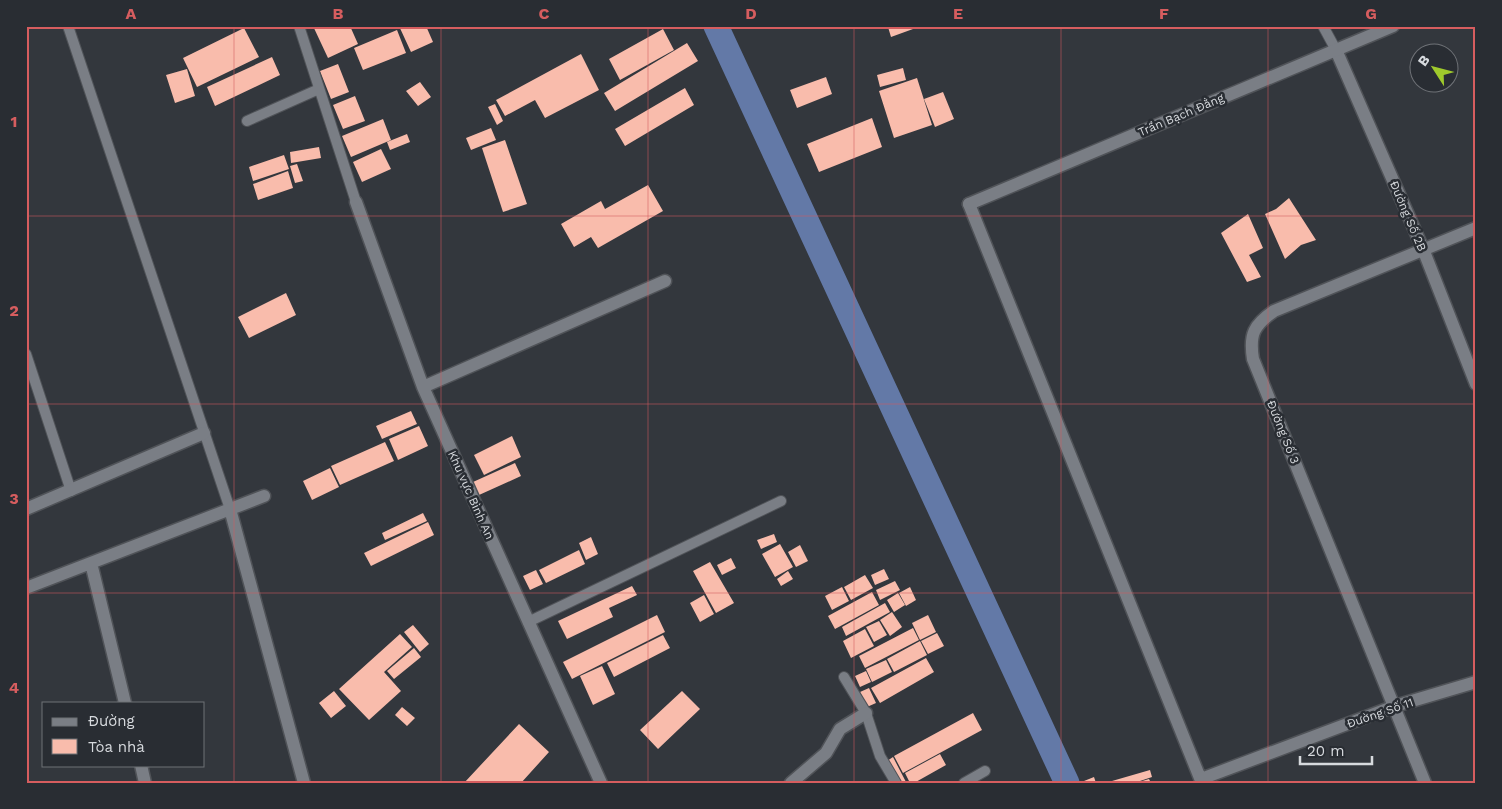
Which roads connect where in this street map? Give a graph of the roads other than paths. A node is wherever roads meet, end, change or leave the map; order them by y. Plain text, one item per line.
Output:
1 (68, 26) edge
2 (299, 26) edge
3 (1323, 26) edge
4 (1393, 26) edge
5 (1336, 50) junction
6 (319, 89) junction
7 (248, 121) dead end
8 (356, 202) joint
9 (1476, 228) edge
10 (1423, 249) junction
11 (665, 280) dead end
12 (26, 354) edge
13 (1476, 384) edge
14 (423, 387) junction
15 (204, 433) junction
16 (71, 491) junction
17 (264, 496) dead end
18 (781, 501) dead end
19 (26, 509) edge
20 (230, 509) junction
21 (90, 563) junction
22 (26, 588) edge
23 (528, 622) junction
24 (844, 677) dead end
25 (1476, 682) edge
26 (126, 702) edge
27 (1395, 706) junction
28 (866, 713) junction
29 (141, 766) edge
30 (985, 771) dead end
31 (1202, 781) edge
32 (145, 783) edge
33 (304, 783) edge
34 (601, 783) edge
35 (791, 783) edge
36 (896, 783) edge
37 (964, 783) edge
38 (1425, 783) edge

1 - 15 lane
2 - 6 lane
3 - 5 lane
4 - 5 street, Trần Bạch Đằng
5 - 10 street, Đường Số 2B
5 - 31 street, Trần Bạch Đằng
6 - 7 lane
6 - 8 lane
8 - 14 street, Khu vực Bình An
9 - 10 street, Đường Số 3
10 - 13 street, Đường Số 2B
10 - 27 street, Đường Số 3
11 - 14 street
12 - 16 lane
14 - 23 street, Khu vực Bình An
15 - 16 street
15 - 20 lane
16 - 19 street
17 - 20 street
18 - 23 lane
20 - 21 street
20 - 33 street
21 - 22 street
21 - 26 street
23 - 34 street, Khu vực Bình An
24 - 28 lane
25 - 27 street, Đường Số 11
27 - 31 street, Đường Số 11
27 - 38 street, Đường Số 3
28 - 35 street
28 - 36 lane
29 - 32 street
30 - 37 lane

